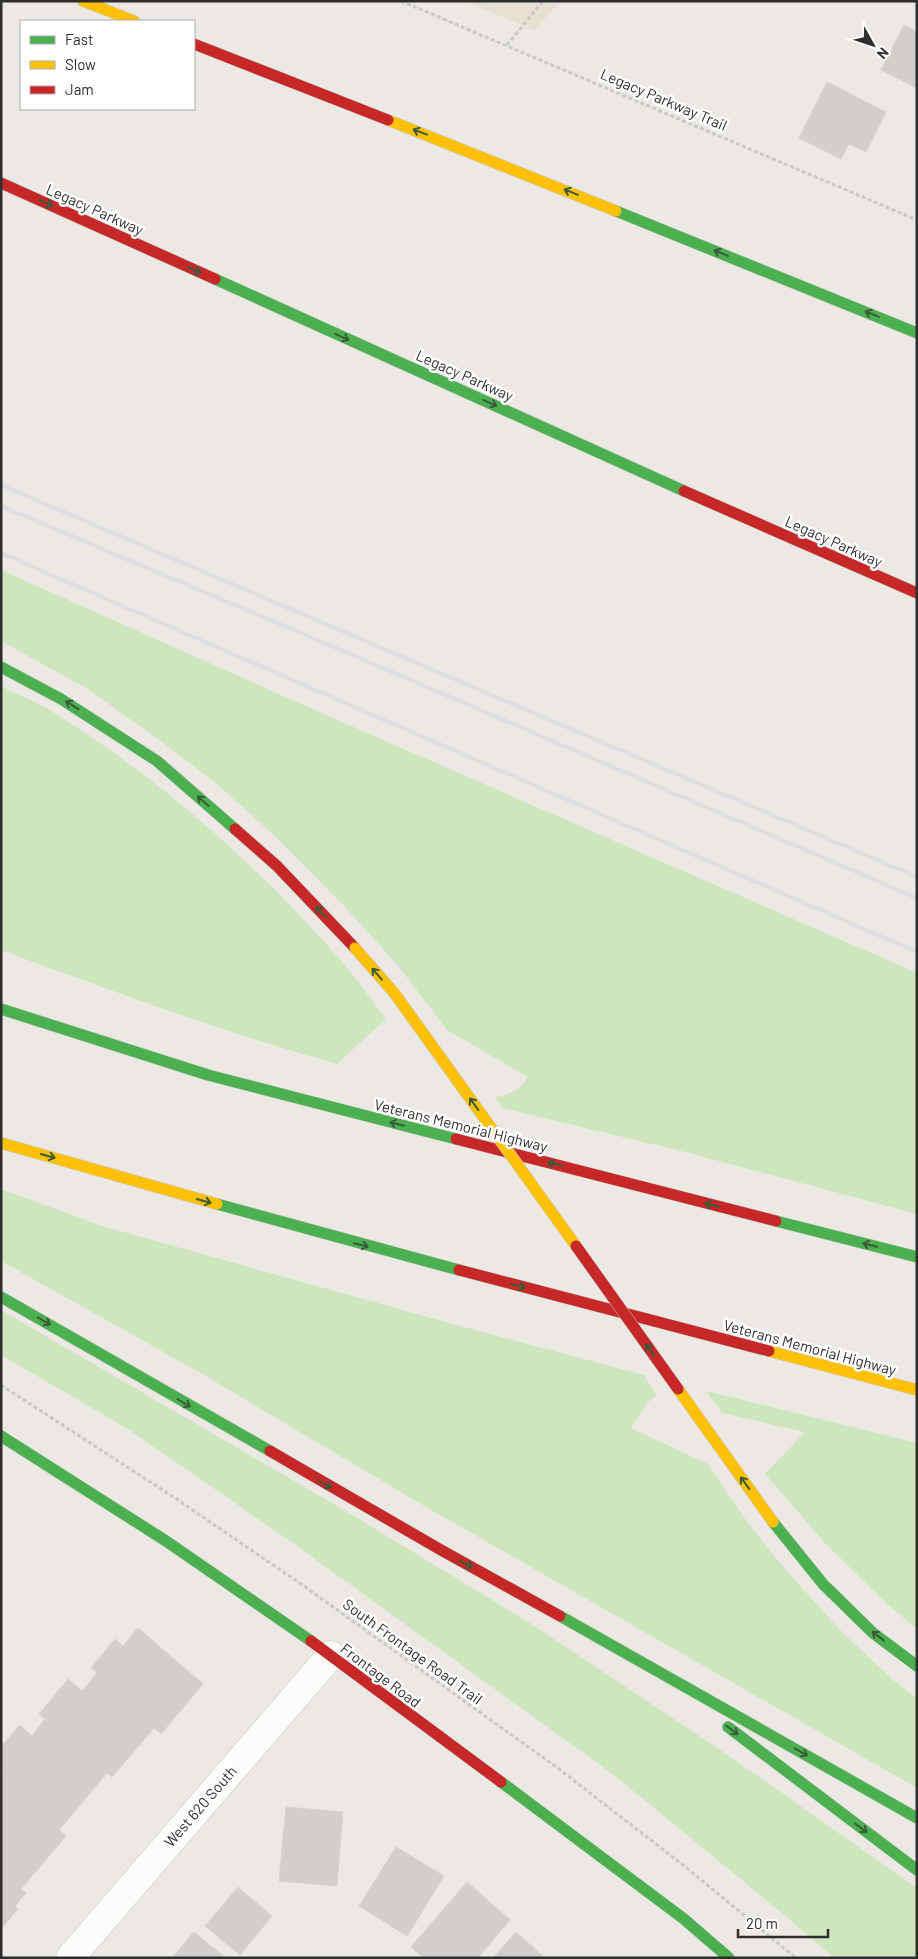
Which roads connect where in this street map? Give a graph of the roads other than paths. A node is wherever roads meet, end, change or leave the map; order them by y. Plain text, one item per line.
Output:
1 (83, 1) edge
2 (131, 20) edge
3 (195, 44) edge
4 (1, 183) edge
5 (917, 333) edge
6 (917, 593) edge
7 (1, 667) edge
8 (1, 1009) edge
9 (1, 1143) edge
10 (917, 1257) edge
11 (1, 1297) edge
12 (917, 1390) edge
13 (1, 1436) edge
14 (331, 1655) junction
15 (637, 1658) junction
16 (917, 1666) edge
17 (917, 1818) edge
18 (917, 1870) edge
19 (70, 1958) edge
20 (729, 1958) edge

1 - 2 main road
5 -> 3 main road
4 -> 6 main road, Legacy Parkway
16 -> 7 main road, bridge
10 -> 8 main road, Veterans Memorial Highway
9 -> 12 main road, Veterans Memorial Highway
11 -> 15 main road
13 - 14 main road, Frontage Road
14 - 19 street, West 620 South
14 - 20 main road, Frontage Road
15 -> 17 main road
15 -> 18 main road

